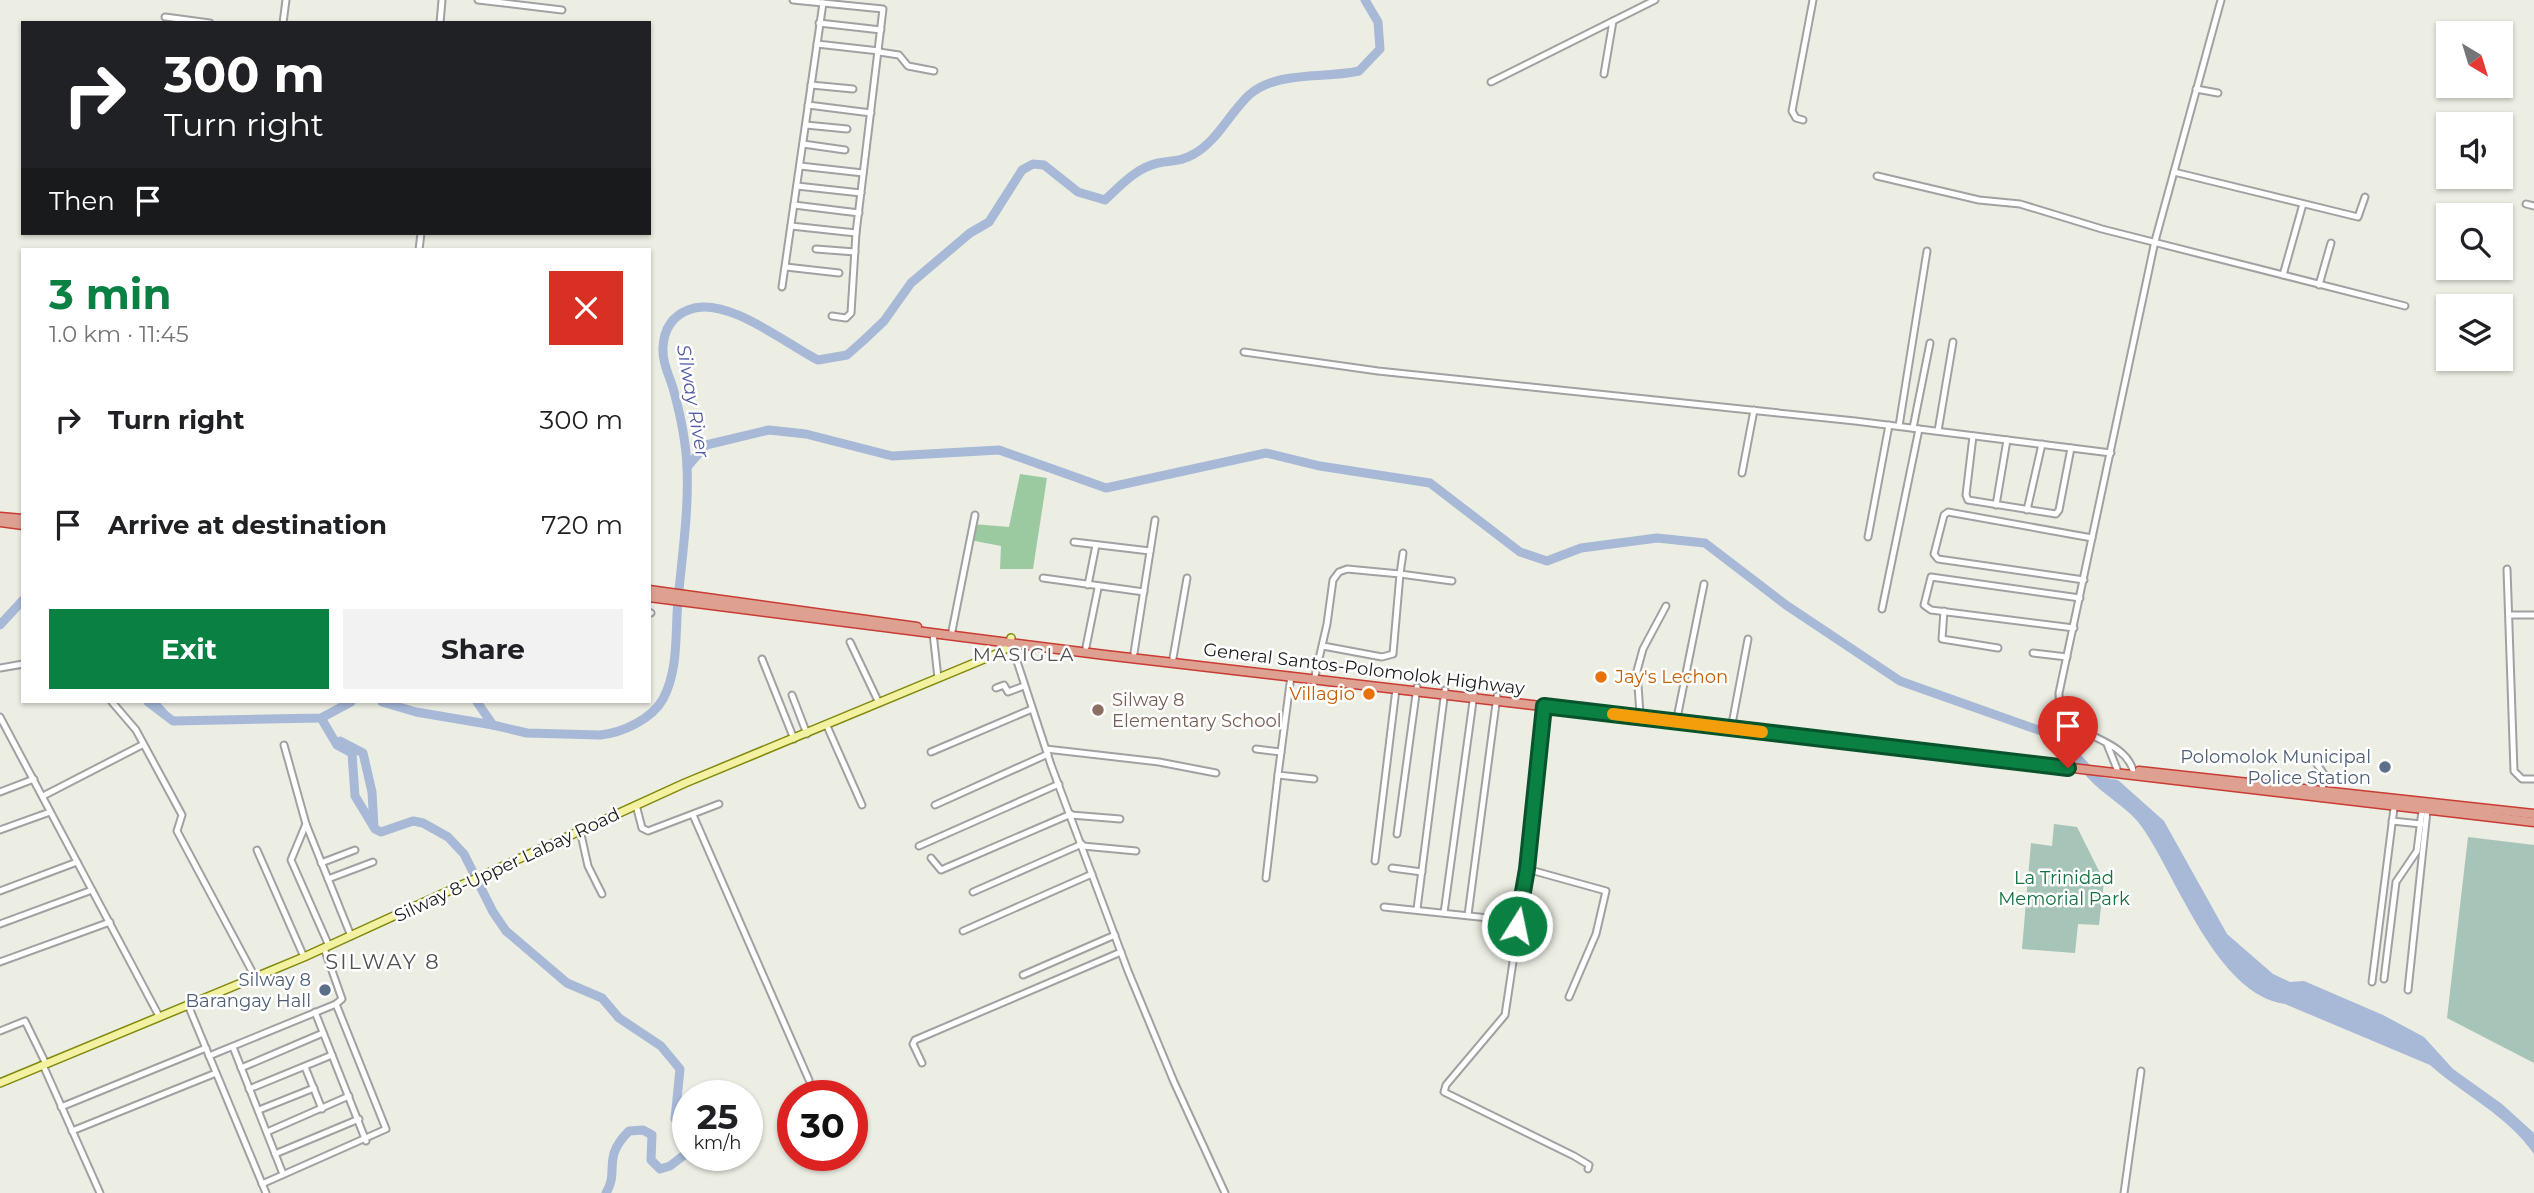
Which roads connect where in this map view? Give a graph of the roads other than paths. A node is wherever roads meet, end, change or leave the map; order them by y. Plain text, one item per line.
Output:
1 (286, 0) edge
2 (442, 0) edge
3 (478, 0) edge
4 (793, 0) edge
5 (1655, 0) edge
6 (1813, 0) edge
7 (2221, 0) edge
8 (823, 4) junction
9 (562, 10) dead end
10 (165, 17) dead end
11 (195, 21) edge
12 (283, 21) edge
13 (440, 21) edge
14 (1613, 21) junction
15 (820, 23) junction
16 (881, 30) junction
17 (817, 44) junction
18 (879, 51) junction
19 (934, 71) dead end
20 (1604, 74) dead end
21 (1491, 82) dead end
22 (811, 85) junction
23 (853, 89) dead end
24 (2196, 89) junction
25 (2218, 93) dead end
26 (808, 105) junction
27 (871, 113) junction
28 (1803, 120) dead end
29 (806, 125) junction
30 (847, 129) dead end
31 (803, 144) junction
32 (845, 150) dead end
33 (800, 166) junction
34 (2174, 172) junction
35 (863, 173) junction
36 (1877, 176) dead end
37 (797, 186) junction
38 (861, 192) junction
39 (2365, 197) dead end
40 (2303, 204) junction
41 (2526, 204) dead end
42 (794, 205) junction
43 (2534, 206) edge
44 (859, 213) junction
45 (791, 226) junction
46 (856, 233) junction
47 (2155, 241) junction
48 (2331, 243) dead end
49 (816, 249) dead end
50 (1927, 251) dead end
51 (855, 253) junction
52 (786, 267) junction
53 (839, 272) dead end
54 (2283, 275) junction
55 (2319, 285) junction
56 (782, 286) dead end
57 (2405, 306) dead end
58 (832, 316) dead end
59 (1953, 342) dead end
60 (1930, 343) dead end
61 (1244, 352) dead end
62 (1754, 410) junction
63 (1889, 425) junction
64 (1899, 426) junction
65 (1916, 428) junction
66 (1938, 431) junction
67 (1973, 436) junction
68 (2007, 440) junction
69 (2042, 444) junction
70 (2071, 448) junction
71 (2111, 453) junction
72 (1742, 473) dead end
73 (1996, 505) junction
74 (2027, 510) junction
75 (975, 515) dead end
76 (0, 517) edge
77 (21, 519) edge
78 (1155, 520) dead end
79 (0, 522) edge
80 (21, 525) edge
81 (1868, 537) dead end
82 (2092, 538) junction
83 (1074, 542) dead end
84 (1096, 545) junction
85 (1150, 551) junction
86 (1404, 553) dead end
87 (2507, 569) dead end
88 (1400, 574) junction
89 (1043, 578) dead end
90 (1187, 578) dead end
91 (2084, 580) junction
92 (1452, 581) dead end
93 (1704, 584) dead end
94 (1088, 585) junction
95 (1098, 587) junction
96 (651, 591) edge
97 (1144, 592) junction
98 (664, 595) junction
99 (651, 597) edge
100 (2080, 598) junction
101 (698, 599) junction
102 (1666, 606) dead end
103 (1882, 609) dead end
104 (1944, 611) junction
105 (2511, 615) junction
106 (2534, 615) edge
107 (2074, 628) junction
108 (952, 631) junction
109 (933, 633) junction
110 (1748, 639) dead end
111 (1011, 641) junction
112 (849, 642) dead end
113 (1323, 646) junction
114 (1086, 648) junction
115 (1998, 648) dead end
116 (1135, 653) junction
117 (2033, 653) dead end
118 (1173, 657) junction
119 (2067, 657) junction
120 (762, 659) dead end
121 (21, 664) edge
122 (0, 668) edge
123 (1291, 676) junction
124 (1315, 676) junction
125 (938, 678) junction
126 (1024, 686) junction
127 (996, 688) dead end
128 (1396, 689) junction
129 (1416, 689) junction
130 (1444, 692) junction
131 (792, 695) dead end
132 (1474, 696) junction
133 (1497, 698) junction
134 (113, 703) edge
135 (879, 703) junction
136 (1544, 704) junction
137 (1032, 709) junction
138 (1640, 713) junction
139 (0, 717) edge
140 (1677, 718) junction
141 (1732, 724) junction
142 (827, 726) junction
143 (807, 734) junction
144 (794, 739) junction
145 (2107, 744) junction
146 (142, 745) junction
147 (284, 745) dead end
148 (1256, 749) dead end
149 (1047, 751) junction
150 (931, 752) dead end
151 (1281, 752) junction
152 (2314, 760) dead end
153 (2066, 765) junction
154 (2103, 769) junction
155 (2118, 769) junction
156 (2133, 770) junction
157 (1216, 773) dead end
158 (1278, 775) junction
159 (34, 779) junction
160 (1314, 779) dead end
161 (2534, 779) edge
162 (1059, 784) junction
163 (2322, 790) junction
164 (0, 792) edge
165 (43, 796) junction
166 (719, 804) dead end
167 (862, 804) dead end
168 (636, 805) junction
169 (935, 805) dead end
170 (2394, 807) junction
171 (2425, 811) junction
172 (50, 812) junction
173 (2534, 814) edge
174 (693, 815) junction
175 (1071, 815) junction
176 (1120, 819) dead end
177 (2392, 821) junction
178 (2534, 822) edge
179 (306, 824) junction
180 (2421, 824) junction
181 (0, 830) edge
182 (580, 830) junction
183 (1398, 834) dead end
184 (1082, 845) junction
185 (919, 846) dead end
186 (257, 850) dead end
187 (355, 850) dead end
188 (1136, 851) dead end
189 (931, 858) dead end
190 (1375, 861) dead end
191 (77, 862) junction
192 (373, 862) dead end
193 (321, 863) junction
194 (1392, 868) dead end
195 (1527, 869) junction
196 (1422, 872) junction
197 (1092, 874) junction
198 (328, 878) junction
199 (1266, 878) dead end
200 (92, 890) junction
201 (0, 891) edge
202 (973, 892) dead end
203 (602, 894) dead end
204 (1384, 907) dead end
205 (1417, 909) junction
206 (1444, 913) junction
207 (1468, 915) junction
208 (1517, 921) junction
209 (110, 922) junction
210 (0, 924) edge
211 (963, 931) dead end
212 (1115, 935) junction
213 (351, 936) junction
214 (327, 947) junction
215 (1121, 952) junction
216 (304, 957) junction
217 (0, 962) edge
218 (1023, 975) dead end
219 (255, 977) junction
220 (2384, 979) dead end
221 (2372, 982) dead end
222 (2408, 990) dead end
223 (1569, 997) dead end
224 (336, 1004) junction
225 (188, 1005) junction
226 (315, 1012) junction
227 (159, 1016) junction
228 (0, 1031) edge
229 (323, 1033) junction
230 (233, 1047) junction
231 (206, 1048) junction
232 (332, 1055) junction
233 (209, 1056) junction
234 (922, 1063) dead end
235 (44, 1064) junction
236 (241, 1068) junction
237 (305, 1068) junction
238 (2141, 1070) dead end
239 (216, 1073) junction
240 (809, 1080) dead end
241 (0, 1083) edge
242 (314, 1088) junction
243 (249, 1089) junction
244 (349, 1096) junction
245 (61, 1107) junction
246 (322, 1109) junction
247 (259, 1110) junction
248 (359, 1118) junction
249 (72, 1131) junction
250 (267, 1132) junction
251 (366, 1141) junction
252 (275, 1154) junction
253 (1588, 1169) dead end
254 (284, 1174) junction
255 (262, 1184) junction
256 (100, 1193) edge
257 (266, 1193) edge
258 (1224, 1193) edge
259 (2124, 1193) edge

1 - 12 street
2 - 13 street
3 - 9 street
4 - 8 street
5 - 14 street
6 - 28 street
7 - 24 street
8 - 15 street
8 - 16 street
10 - 11 street
14 - 20 street
14 - 21 street
15 - 16 street
15 - 17 street
16 - 18 street
17 - 18 street
17 - 22 street
18 - 19 street
18 - 27 street
22 - 23 street
22 - 26 street
24 - 25 street
24 - 34 street
26 - 27 street
26 - 29 street
27 - 35 street
29 - 30 street
29 - 31 street
31 - 32 street
31 - 33 street
33 - 35 street
33 - 37 street
34 - 40 street
34 - 47 street
35 - 38 street
36 - 47 street
37 - 38 street
37 - 42 street
38 - 44 street
39 - 40 street
40 - 54 street
41 - 43 street
42 - 44 street
42 - 45 street
44 - 46 street
45 - 46 street
45 - 52 street
46 - 51 street
47 - 54 street
47 - 71 street
48 - 55 street
49 - 51 street
50 - 64 street
51 - 58 street
52 - 53 street
52 - 56 street
54 - 55 street
55 - 57 street
59 - 66 street
60 - 65 street
61 - 62 street
62 - 63 street
62 - 72 street
63 - 64 street
63 - 81 street
64 - 65 street
65 - 66 street
65 - 103 street
66 - 67 street
67 - 68 street
67 - 73 street
68 - 69 street
68 - 73 street
69 - 70 street
69 - 74 street
70 - 71 street
70 - 74 street
71 - 82 street
73 - 74 street
75 - 108 street
76 - 77 highway
78 - 85 street
79 - 80 highway
82 - 91 street
82 - 91 street
83 - 84 street
84 - 85 street
84 - 94 street
85 - 97 street
86 - 88 street
87 - 105 street
88 - 92 street
88 - 113 street
88 - 113 street
89 - 94 street
90 - 118 street
91 - 100 street
93 - 140 street
94 - 95 street
95 - 97 street
95 - 114 street
96 - 98 highway
97 - 116 street
98 - 99 highway
98 - 101 highway
100 - 104 street
100 - 107 street
101 - 108 highway
101 - 109 highway, General Santos-Polomolok Highway
102 - 138 street
104 - 107 street
104 - 115 street
105 - 106 street
105 - 161 street
107 - 119 street
108 - 111 highway
109 - 111 highway, General Santos-Polomolok Highway
109 - 125 street
110 - 141 street
111 - 114 highway
111 - 123 highway, General Santos-Polomolok Highway
111 - 125 main road, Silway 8-Upper Labay Road
111 - 126 street
112 - 135 street
113 - 124 street
114 - 116 highway
116 - 118 highway
117 - 119 street
118 - 124 highway
119 - 145 street
120 - 144 street
121 - 122 street
123 - 128 highway, General Santos-Polomolok Highway
123 - 151 street
124 - 129 highway
125 - 135 main road, Silway 8-Upper Labay Road
126 - 127 street
126 - 137 street
128 - 129 highway, General Santos-Polomolok Highway
128 - 190 street
129 - 130 highway
129 - 183 street
130 - 132 highway
130 - 196 street
131 - 143 street
132 - 133 highway
132 - 206 street
133 - 136 highway
133 - 207 street
134 - 146 street
135 - 142 main road, Silway 8-Upper Labay Road
136 - 138 highway
136 - 153 highway, General Santos-Polomolok Highway
136 - 195 street
137 - 149 street
137 - 150 street
138 - 140 highway
139 - 159 street
140 - 141 highway
141 - 153 highway
142 - 143 main road, Silway 8-Upper Labay Road
142 - 167 street
143 - 144 main road, Silway 8-Upper Labay Road
144 - 168 main road, Silway 8-Upper Labay Road
145 - 155 street
145 - 156 street
146 - 165 street
146 - 219 street
147 - 179 street
148 - 151 street
149 - 157 street
149 - 162 street
149 - 169 street
151 - 158 street
152 - 163 street
153 - 154 highway
154 - 155 highway
154 - 170 highway
155 - 156 highway
156 - 163 highway
158 - 160 street
158 - 199 street
159 - 164 street
159 - 165 street
162 - 175 street
162 - 185 street
163 - 173 highway
165 - 172 street
166 - 174 street
168 - 174 street
168 - 182 main road, Silway 8-Upper Labay Road
170 - 171 highway
170 - 177 street
171 - 178 highway
171 - 180 street
171 - 222 street
172 - 181 street
172 - 191 street
174 - 240 street
175 - 176 street
175 - 184 street
175 - 189 street
177 - 180 street
177 - 221 street
179 - 193 street
179 - 214 street
180 - 220 street
182 - 203 street
182 - 213 main road, Silway 8-Upper Labay Road
184 - 188 street
184 - 197 street
184 - 202 street
186 - 216 street
187 - 193 street
191 - 200 street
191 - 201 street
192 - 198 street
193 - 198 street
194 - 196 street
195 - 208 street
195 - 223 street
196 - 205 street
197 - 211 street
197 - 212 street
198 - 213 street
200 - 209 street
200 - 210 street
204 - 205 street
205 - 206 street
206 - 207 street
207 - 208 street
208 - 253 street
209 - 217 street
209 - 227 street
212 - 215 street
212 - 218 street
213 - 214 main road, Silway 8-Upper Labay Road
214 - 216 main road, Silway 8-Upper Labay Road
214 - 224 street
215 - 234 street
215 - 258 street
216 - 219 main road, Silway 8-Upper Labay Road
219 - 225 main road, Silway 8-Upper Labay Road
224 - 226 street
224 - 251 street
225 - 227 main road, Silway 8-Upper Labay Road
225 - 231 street
226 - 229 street
226 - 230 street
227 - 235 main road, Silway 8-Upper Labay Road
228 - 235 street
229 - 232 street
229 - 236 street
230 - 233 street
230 - 236 street
231 - 233 street
231 - 245 street
232 - 237 street
232 - 244 street
233 - 239 street
235 - 241 main road, Silway 8-Upper Labay Road
235 - 245 street
236 - 243 street
237 - 242 street
237 - 243 street
238 - 259 street
239 - 249 street
239 - 255 street
242 - 246 street
242 - 247 street
243 - 247 street
244 - 246 street
244 - 248 street
245 - 249 street
246 - 250 street
247 - 250 street
248 - 251 street
248 - 252 street
249 - 256 street
250 - 252 street
251 - 254 street
252 - 254 street
254 - 255 street
255 - 257 street

